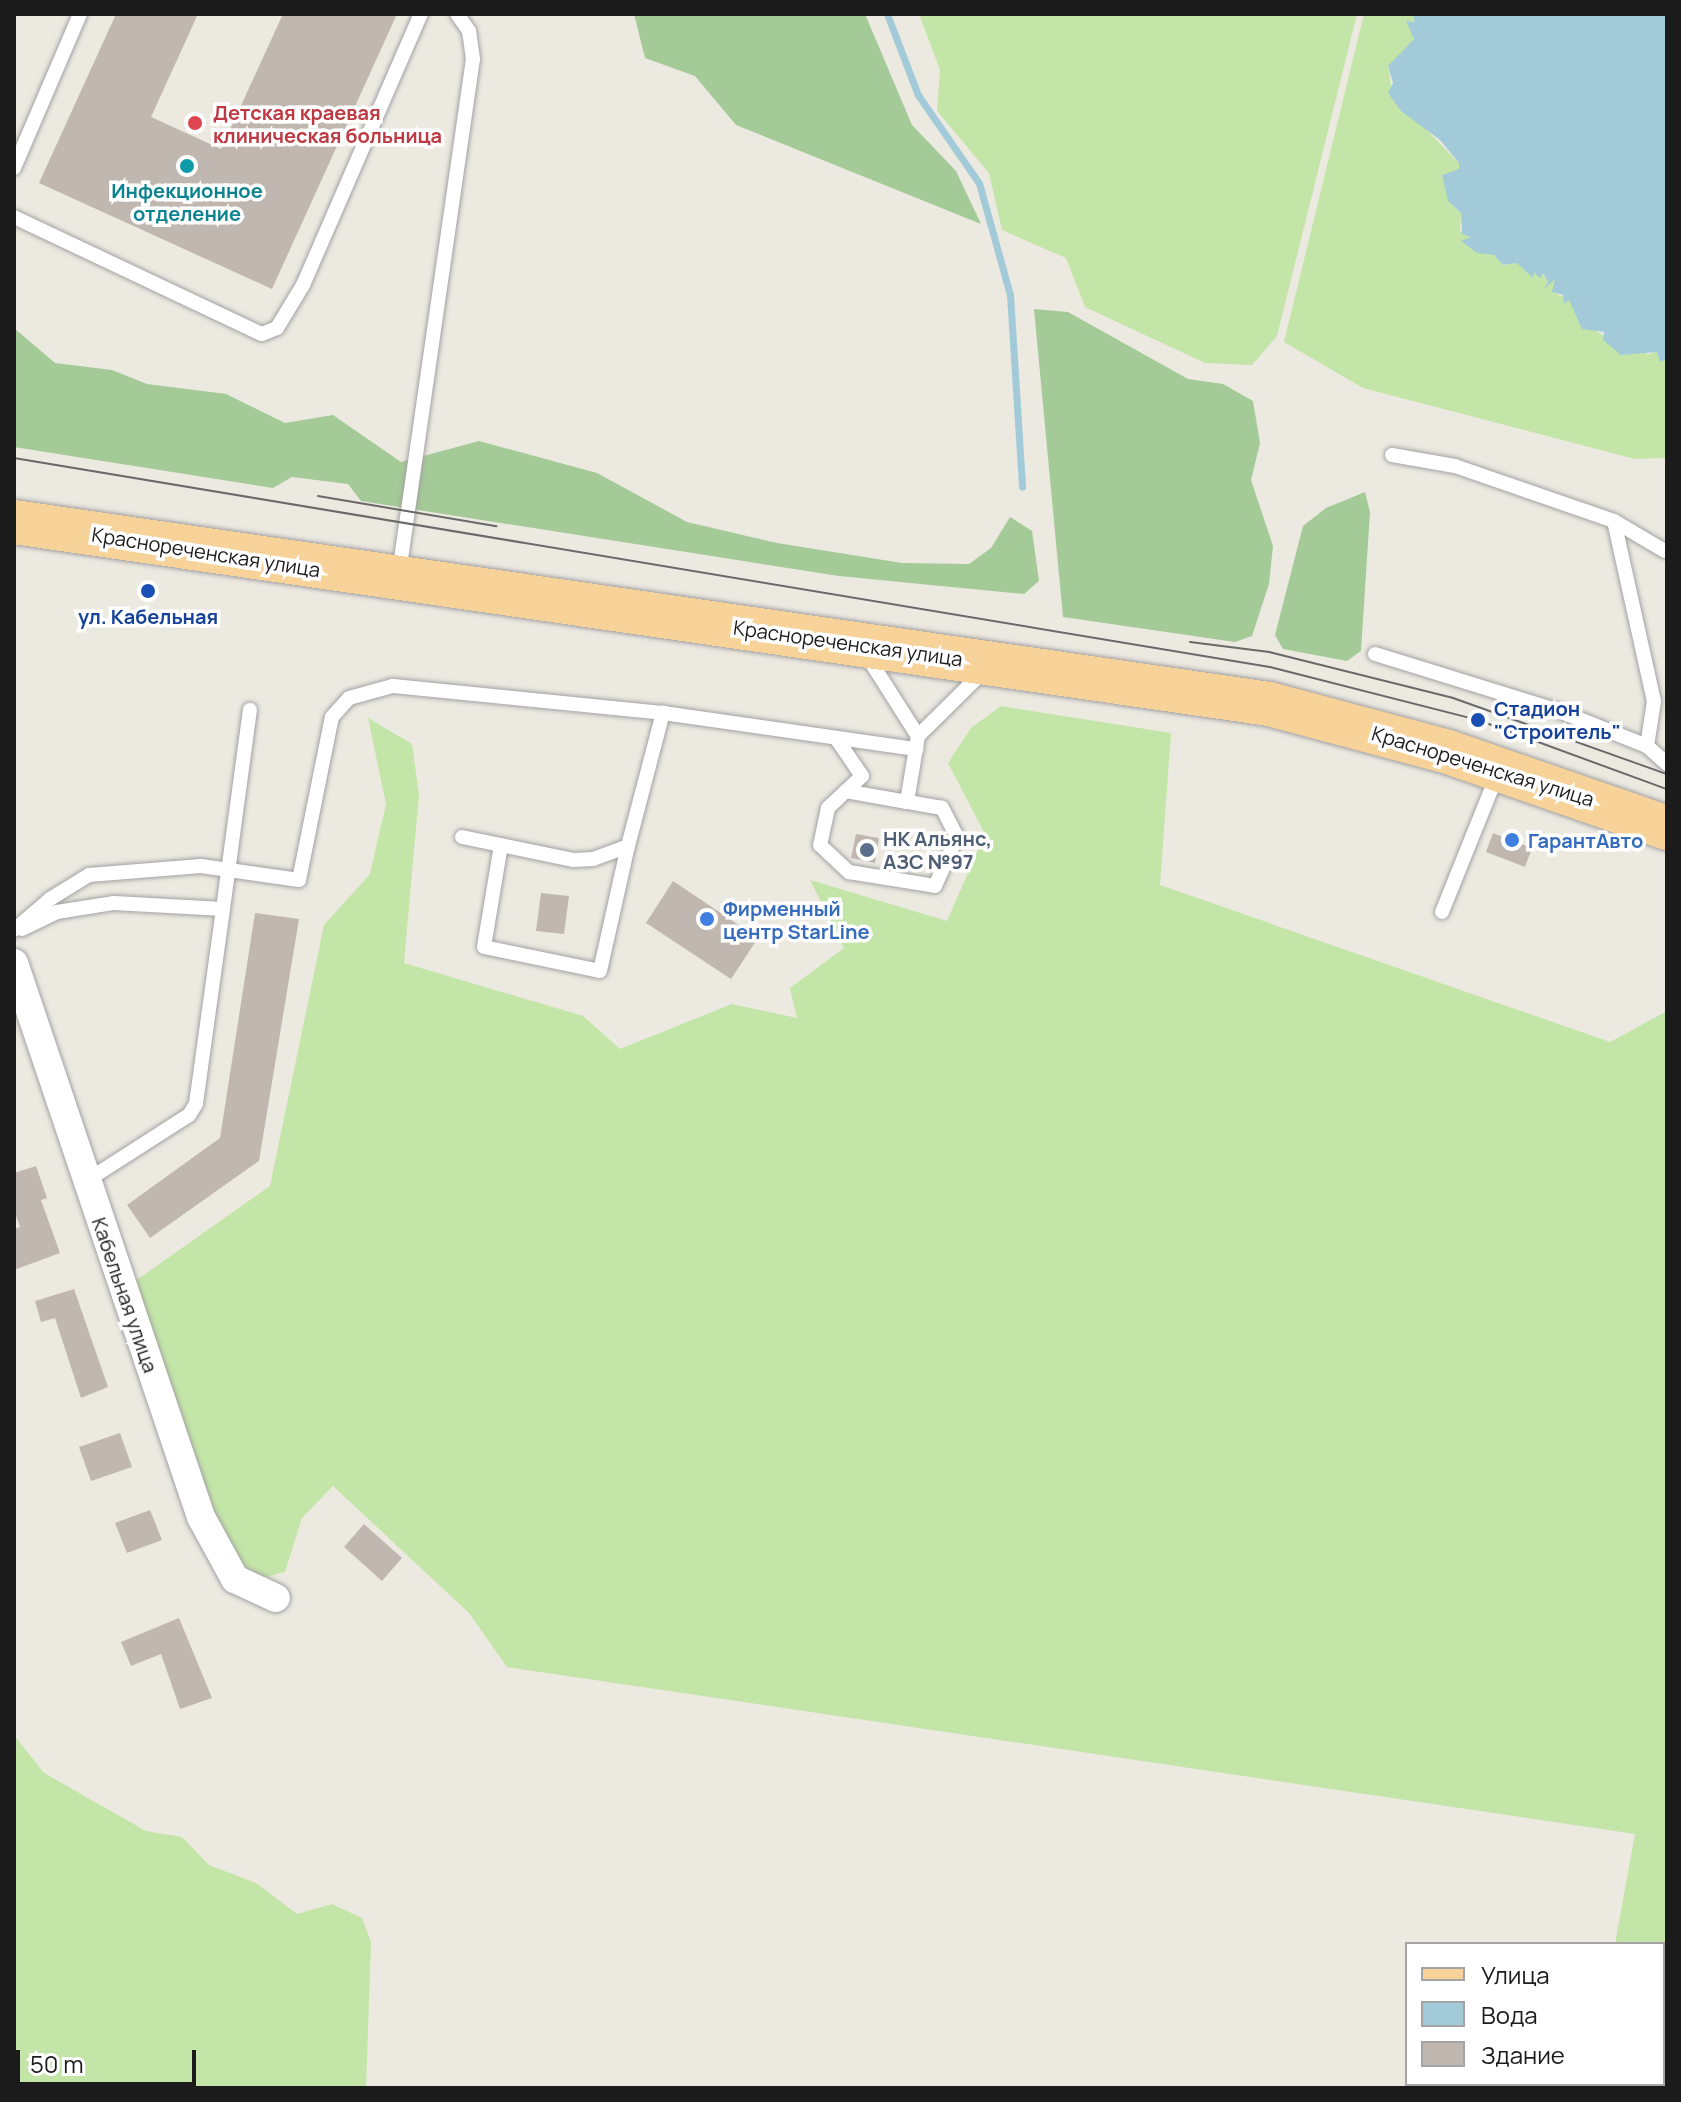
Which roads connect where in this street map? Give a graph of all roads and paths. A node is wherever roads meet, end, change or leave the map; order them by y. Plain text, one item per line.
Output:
1 (80, 14) edge
2 (421, 14) edge
3 (457, 14) edge
4 (14, 168) edge
5 (14, 217) edge
6 (1392, 455) dead end
7 (1614, 521) junction
8 (14, 522) edge
9 (1666, 554) edge
10 (397, 581) junction
11 (860, 645) junction
12 (1375, 654) dead end
13 (993, 663) junction
14 (250, 710) dead end
15 (663, 713) junction
16 (836, 738) junction
17 (917, 743) junction
18 (1647, 746) junction
19 (1667, 764) edge
20 (1499, 769) junction
21 (846, 791) junction
22 (907, 802) junction
23 (1667, 828) edge
24 (462, 837) dead end
25 (501, 845) junction
26 (628, 846) junction
27 (228, 869) junction
28 (223, 909) junction
29 (1442, 912) dead end
30 (14, 931) edge
31 (14, 963) edge
32 (86, 1181) junction
33 (276, 1598) dead end

1 - 4 lane
2 - 5 lane
3 - 10 lane
6 - 7 lane
7 - 9 lane
7 - 18 lane
8 - 10 main road, Краснореченская улица
10 - 11 main road, Краснореченская улица
11 - 13 main road, Краснореченская улица
11 - 17 lane
12 - 18 lane
13 - 17 lane
13 - 20 main road, Краснореченская улица
14 - 27 lane
15 - 16 lane
15 - 26 lane
15 - 27 lane
16 - 17 lane
16 - 21 lane
17 - 22 lane
18 - 19 lane
20 - 23 main road, Краснореченская улица
20 - 29 lane
21 - 22 lane
21 - 22 lane
24 - 25 lane
25 - 26 lane
25 - 26 lane
27 - 28 lane
27 - 30 lane
28 - 30 lane
28 - 32 lane
31 - 32 street, Кабельная улица
32 - 33 street, Кабельная улица

